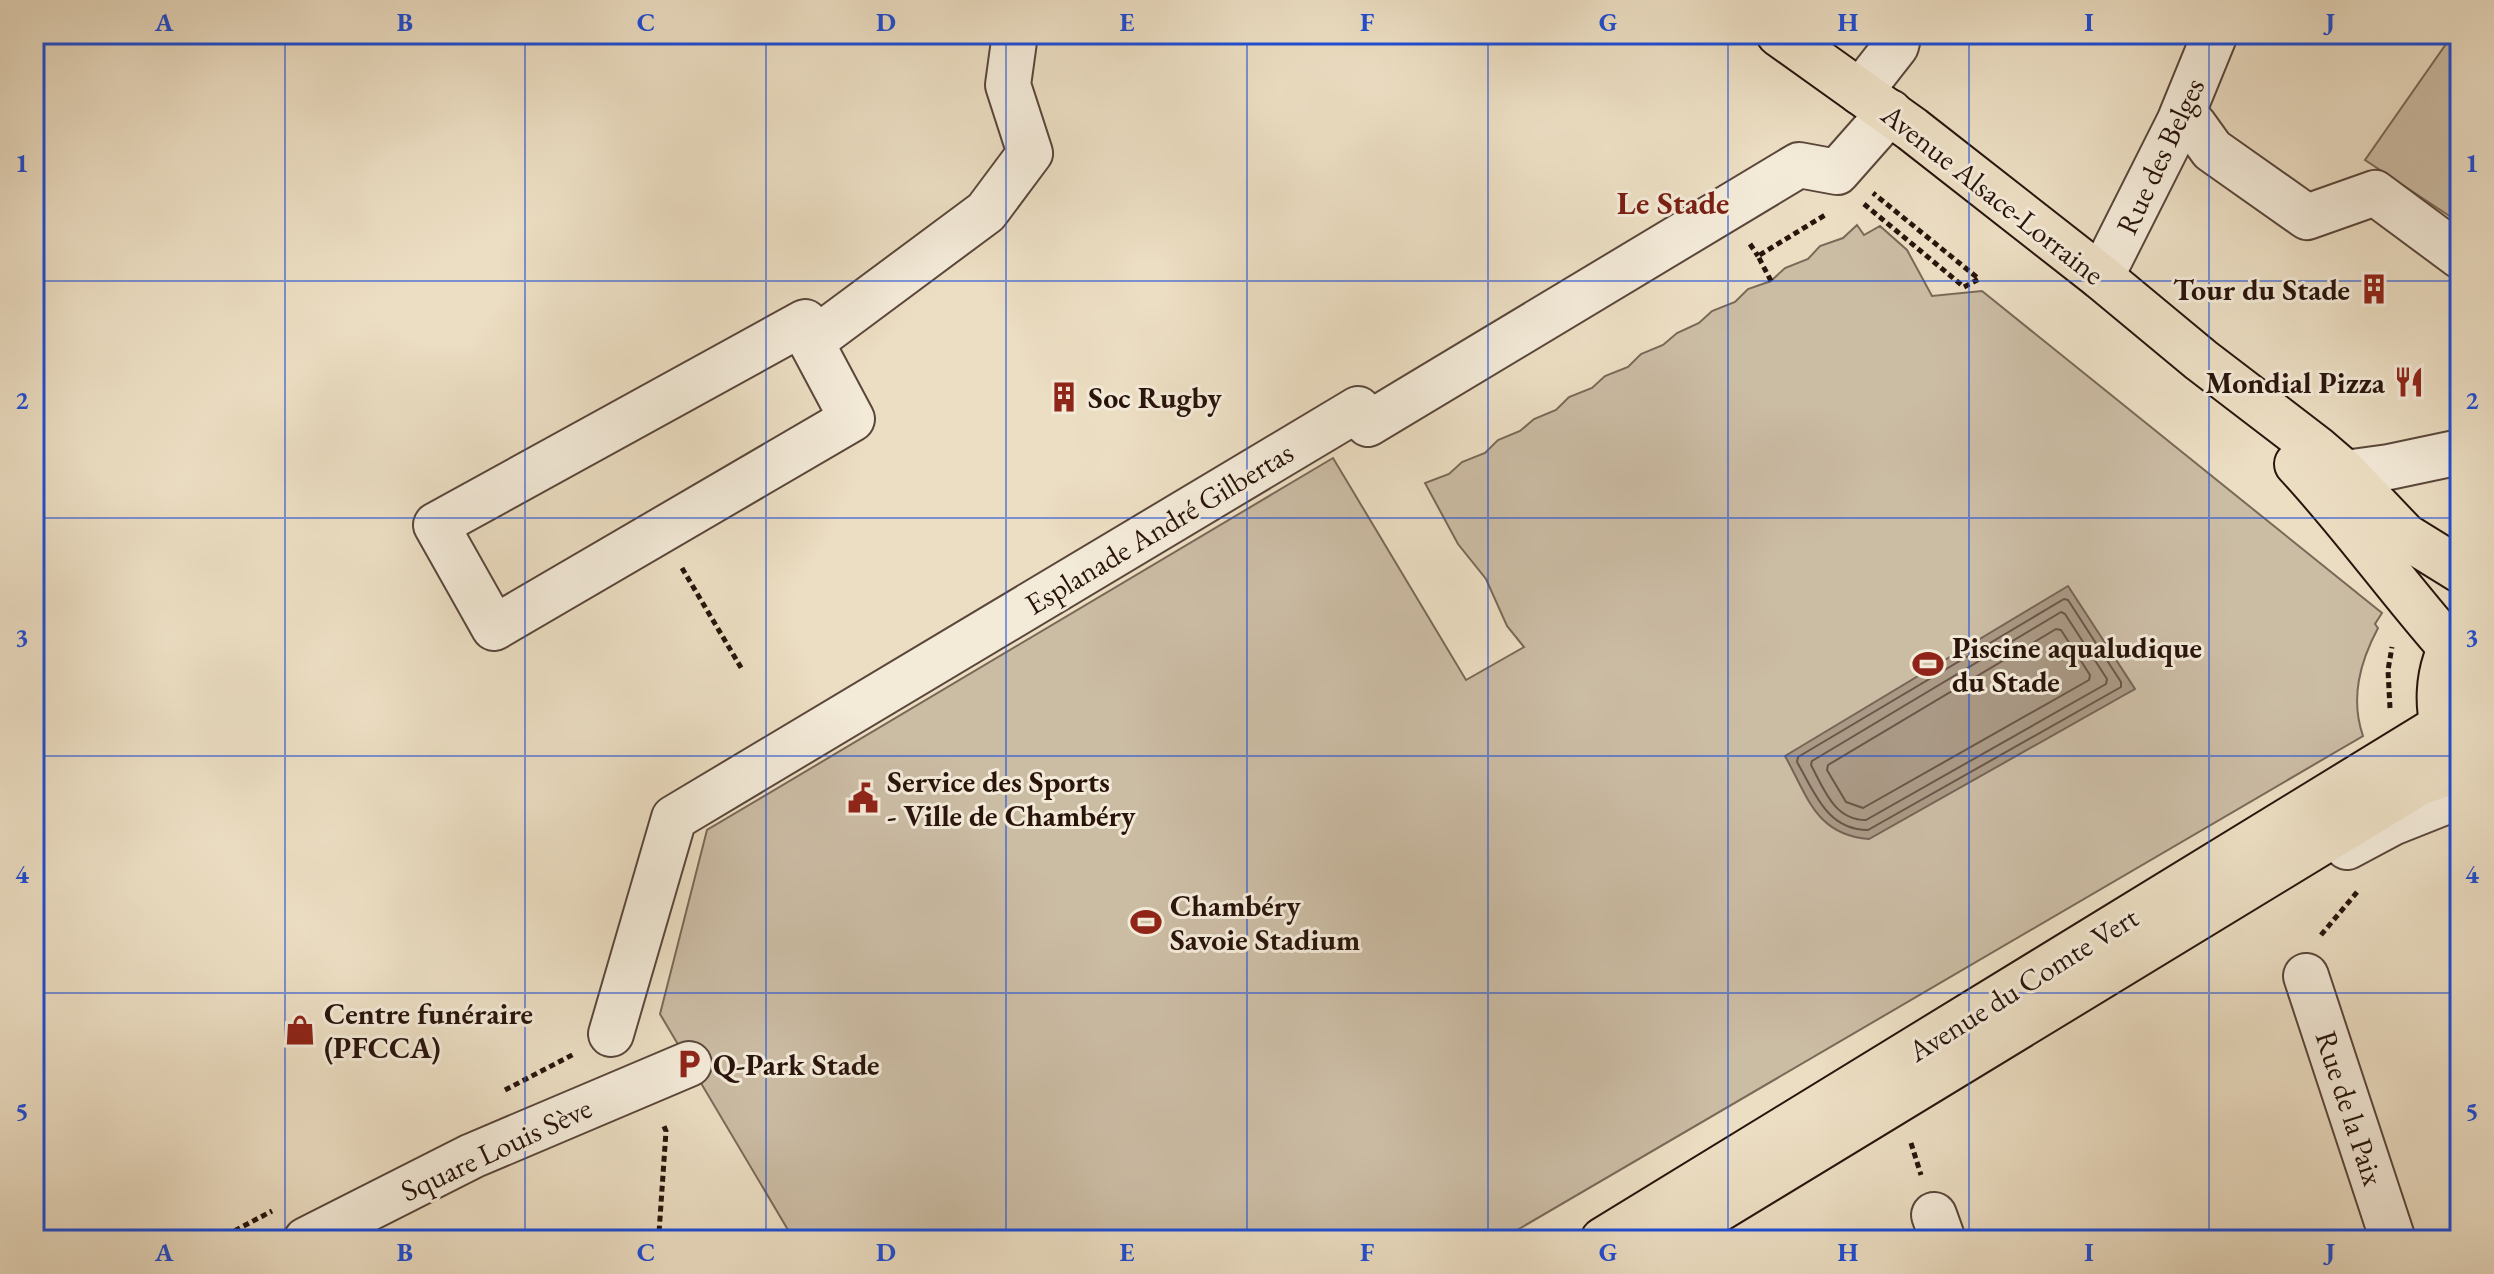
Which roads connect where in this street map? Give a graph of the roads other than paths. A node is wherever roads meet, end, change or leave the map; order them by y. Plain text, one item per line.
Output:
1 (1015, 34) edge
2 (1779, 34) edge
3 (1899, 34) edge
4 (2215, 34) edge
5 (1875, 102) junction
6 (2194, 125) dead end
7 (2460, 256) edge
8 (2101, 277) junction
9 (811, 342) junction
10 (2201, 360) junction
11 (2460, 452) edge
12 (2345, 473) junction
13 (2460, 570) edge
14 (2455, 639) edge
15 (2454, 753) edge
16 (2460, 796) edge
17 (2306, 976) road end
18 (611, 1034) dead end
19 (689, 1064) dead end
20 (306, 1240) edge
21 (1603, 1240) edge
22 (1668, 1240) edge
23 (1703, 1240) edge
24 (2393, 1240) edge

1 - 9 street
2 - 5 main road, Avenue Alsace-Lorraine
3 - 5 street
4 - 8 street, Rue des Belges
5 - 8 main road, Avenue Alsace-Lorraine
5 - 18 street, Esplanade André Gilbertas
6 - 7 street
8 - 10 main road, Avenue Alsace-Lorraine
9 - 9 street
10 - 12 main road, Avenue Alsace-Lorraine
10 - 14 main road, Avenue Alsace-Lorraine
11 - 12 street
12 - 13 main road, Avenue Alsace-Lorraine
14 - 15 main road
15 - 21 main road, Avenue du Comte Vert
15 - 22 main road, Avenue du Comte Vert
16 - 23 street
17 - 24 street, Rue de la Paix
19 - 20 street, Square Louis Sève

